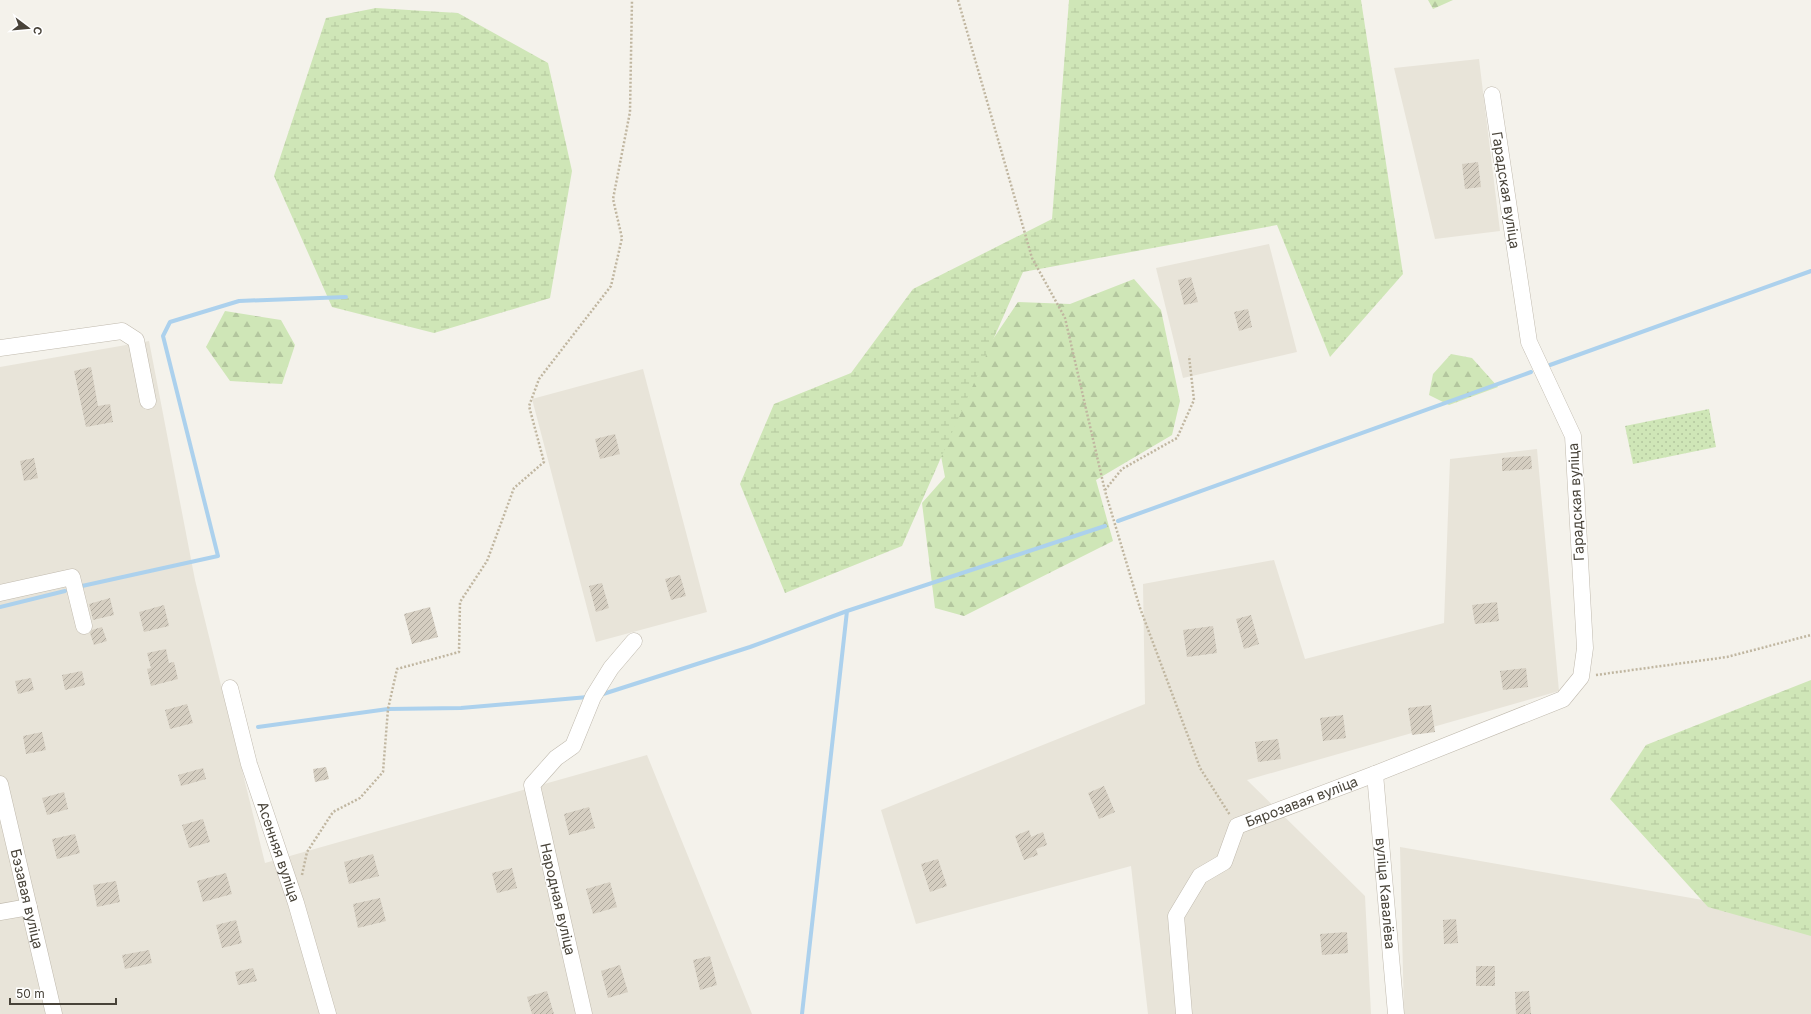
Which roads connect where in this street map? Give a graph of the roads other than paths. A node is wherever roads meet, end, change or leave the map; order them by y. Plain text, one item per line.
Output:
1 (1492, 95) dead end
2 (0, 348) edge
3 (148, 401) dead end
4 (0, 593) edge
5 (84, 626) dead end
6 (634, 641) dead end
7 (230, 688) dead end
8 (1563, 698) joint
9 (1375, 774) junction
10 (0, 784) edge
11 (29, 907) junction
12 (0, 912) edge
13 (54, 1014) edge
14 (328, 1014) edge
15 (584, 1014) edge
16 (1184, 1014) edge
17 (1396, 1014) edge

1 - 8 street, Гарадская вуліца
2 - 3 street
4 - 5 street
6 - 15 street, Народная вуліца
7 - 14 street, Асенняя вуліца
8 - 9 street, Бярозавая вуліца
9 - 16 street, Бярозавая вуліца
9 - 17 street, вуліца Кавалёва
10 - 11 street, Бэзавая вуліца
11 - 12 street
11 - 13 street, Бэзавая вуліца

